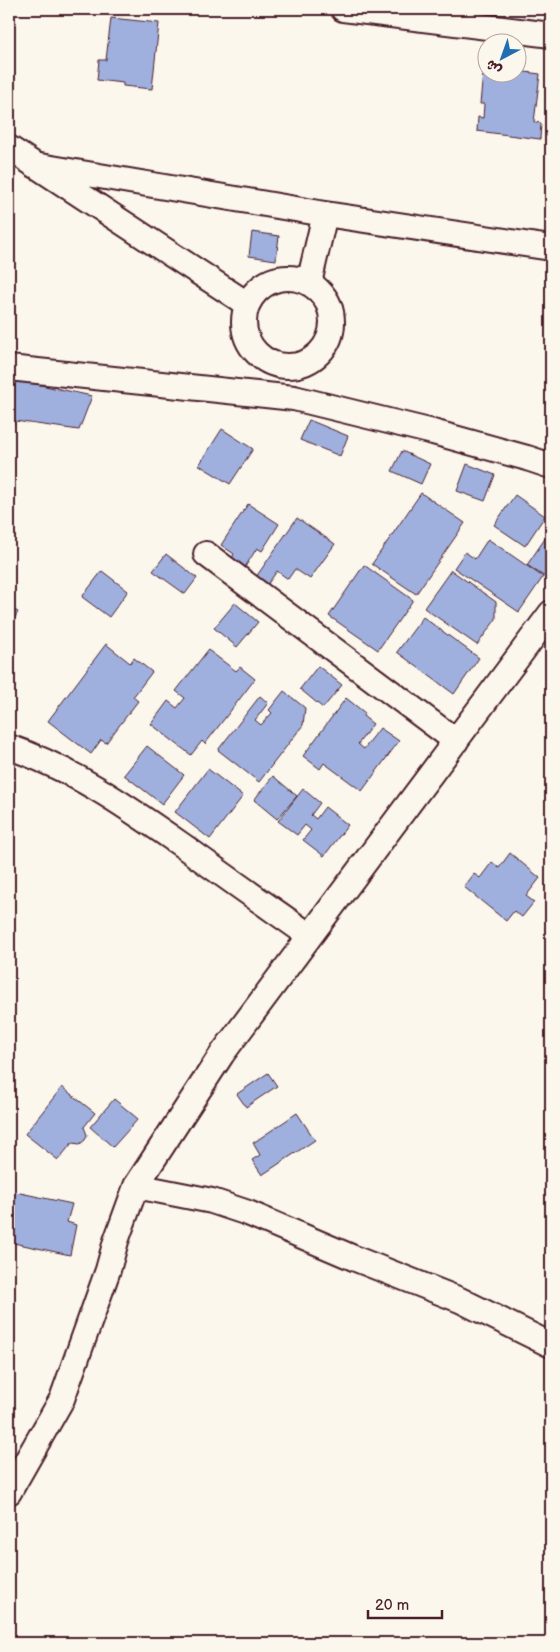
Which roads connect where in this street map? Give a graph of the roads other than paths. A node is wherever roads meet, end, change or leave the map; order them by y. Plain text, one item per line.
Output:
1 (343, 9) edge
2 (551, 34) edge
3 (9, 148) edge
4 (34, 165) junction
5 (325, 214) junction
6 (551, 248) edge
7 (309, 284) junction
8 (247, 304) junction
9 (295, 367) junction
10 (9, 368) edge
11 (294, 398) junction
12 (550, 461) edge
13 (206, 554) dead end
14 (551, 613) edge
15 (456, 741) junction
16 (9, 747) edge
17 (310, 936) junction
18 (136, 1186) junction
19 (551, 1345) edge
20 (9, 1492) edge

1 - 2 street
3 - 4 street
4 - 5 street
4 - 8 street
5 - 6 street
5 - 7 street
7 - 8 street
7 - 9 street
8 - 9 street
9 - 11 street
10 - 11 street
11 - 12 street
13 - 15 street
14 - 15 street
15 - 17 street
16 - 17 street
17 - 18 street
18 - 19 street
18 - 20 street

